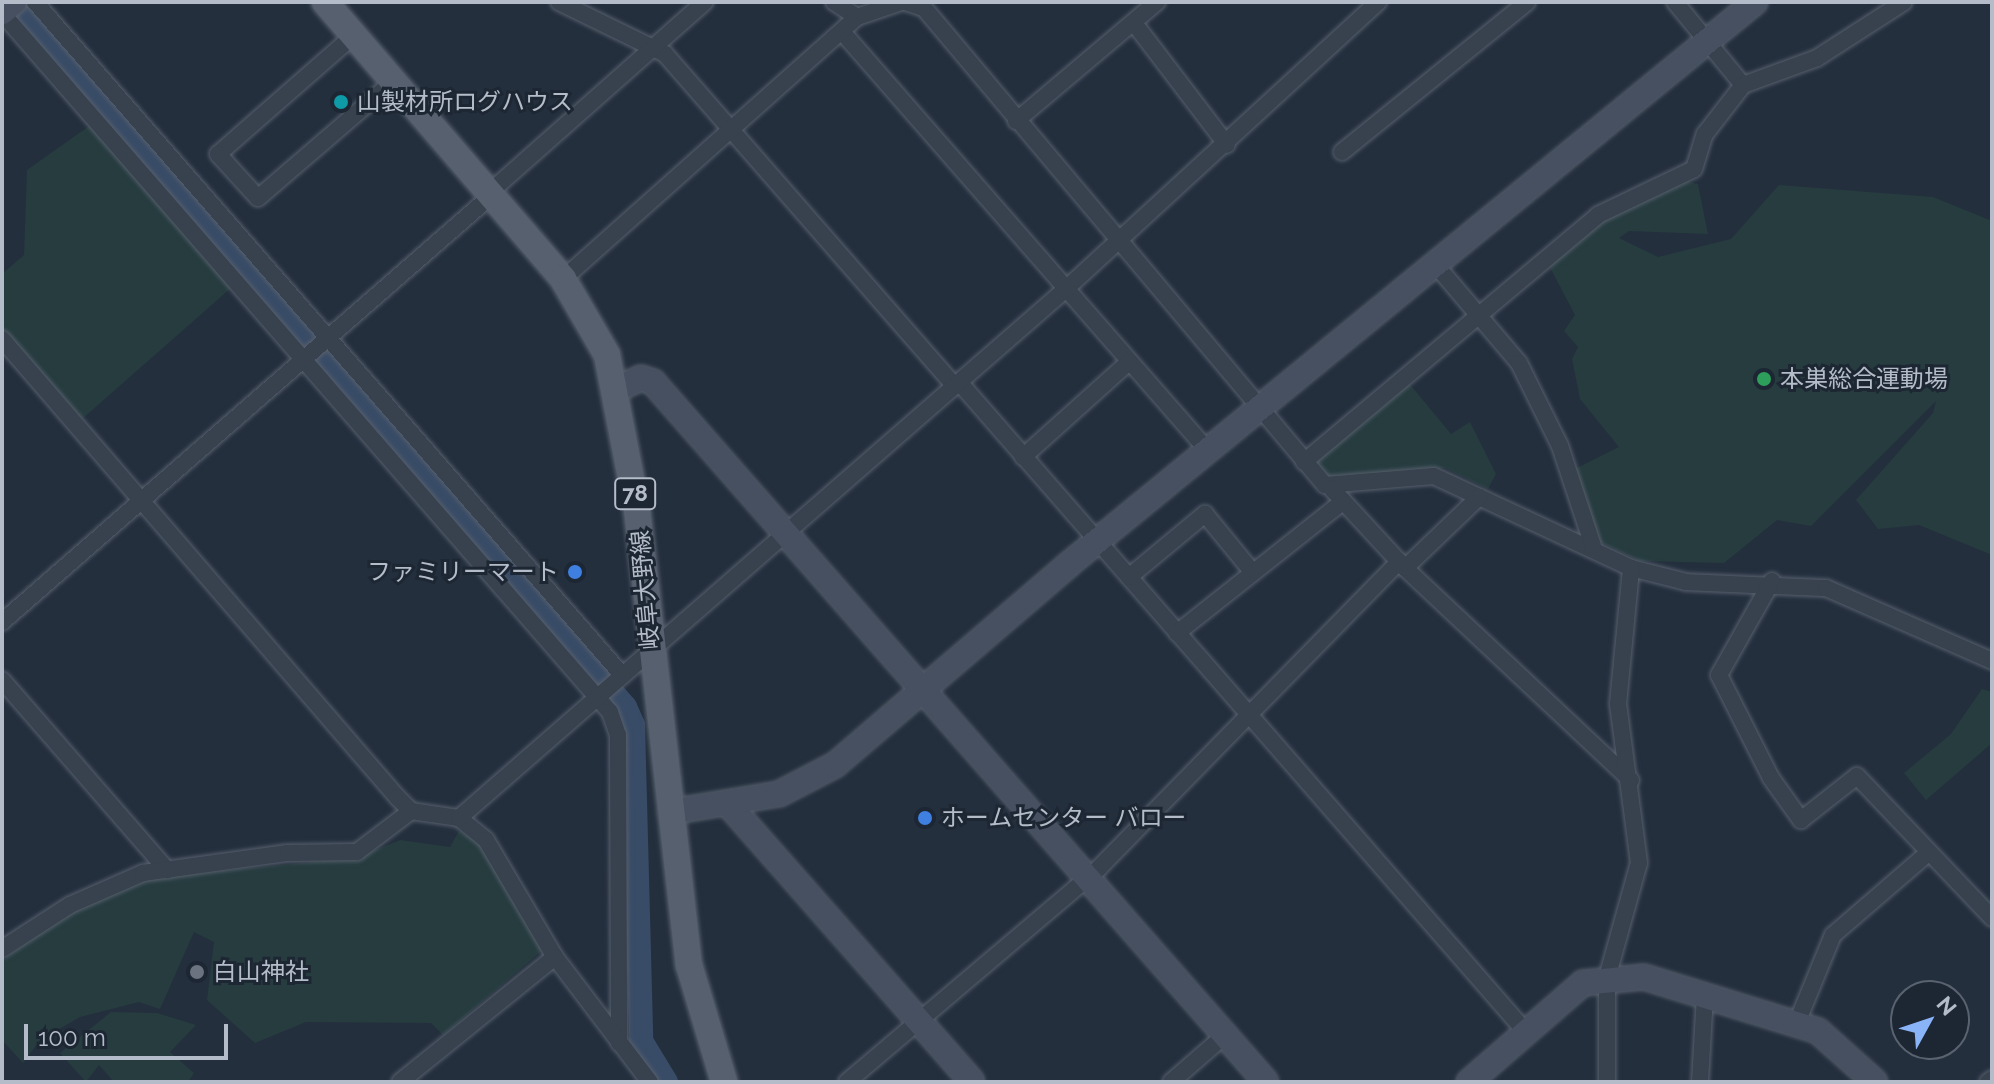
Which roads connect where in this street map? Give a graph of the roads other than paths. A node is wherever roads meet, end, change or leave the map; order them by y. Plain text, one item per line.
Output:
1 (35, 2) edge
2 (325, 2) edge
3 (559, 2) edge
4 (705, 2) edge
5 (834, 2) edge
6 (903, 2) edge
7 (1157, 2) edge
8 (1378, 2) edge
9 (1527, 2) edge
10 (1675, 2) edge
11 (1755, 2) edge
12 (1904, 2) edge
13 (6, 9) edge
14 (857, 17) junction
15 (1134, 23) junction
16 (844, 34) junction
17 (353, 36) junction
18 (1709, 40) junction
19 (658, 49) junction
20 (393, 82) junction
21 (1743, 85) junction
22 (1016, 121) junction
23 (731, 130) junction
24 (1227, 145) junction
25 (1342, 152) dead end
26 (491, 194) junction
27 (1118, 238) junction
28 (1435, 264) junction
29 (563, 279) junction
30 (1067, 288) junction
31 (1479, 317) junction
32 (327, 338) junction
33 (2, 339) edge
34 (304, 357) junction
35 (1129, 362) junction
36 (957, 384) junction
37 (617, 389) junction
38 (1257, 408) junction
39 (1208, 451) junction
40 (1023, 457) junction
41 (1304, 462) junction
42 (1337, 495) junction
43 (1479, 497) junction
44 (140, 500) junction
45 (783, 533) junction
46 (1098, 542) junction
47 (1593, 546) junction
48 (1402, 565) junction
49 (1631, 568) junction
50 (1250, 569) junction
51 (1129, 577) junction
52 (1772, 581) junction
53 (2, 622) edge
54 (1177, 633) junction
55 (650, 652) junction
56 (1992, 661) edge
57 (619, 677) junction
58 (2, 680) edge
59 (923, 691) junction
60 (599, 695) junction
61 (1245, 716) junction
62 (1631, 780) junction
63 (729, 805) junction
64 (411, 811) junction
65 (670, 812) junction
66 (459, 818) junction
67 (1928, 853) junction
68 (167, 870) junction
69 (1085, 879) junction
70 (1992, 918) edge
71 (2, 949) edge
72 (555, 957) junction
73 (1607, 978) junction
74 (1705, 996) junction
75 (918, 1021) junction
76 (1796, 1025) junction
77 (1525, 1031) junction
78 (1225, 1035) junction
79 (619, 1043) junction
80 (400, 1082) edge
81 (650, 1082) edge
82 (724, 1082) edge
83 (847, 1082) edge
84 (972, 1082) edge
85 (1171, 1082) edge
86 (1266, 1082) edge
87 (1469, 1082) edge
88 (1607, 1082) edge
89 (1700, 1082) edge
90 (1875, 1082) edge

1 - 32 street
2 - 17 main road, 岐阜大野線 / 78
3 - 19 street
4 - 19 street
5 - 14 street
6 - 14 street
6 - 22 street
7 - 15 street
8 - 24 street
9 - 25 street
10 - 18 street
11 - 18 street
12 - 21 street
13 - 34 street
14 - 16 street
15 - 22 street
15 - 24 street
16 - 23 street
16 - 30 street
17 - 20 main road, 岐阜大野線 / 78
17 - 20 street
18 - 21 street
18 - 28 street
19 - 23 street
19 - 26 street
20 - 26 main road, 岐阜大野線 / 78
21 - 31 street
22 - 27 street
23 - 29 street
23 - 36 street
24 - 27 street
26 - 29 main road, 岐阜大野線 / 78
26 - 32 street
27 - 30 street
27 - 38 street
28 - 31 street
28 - 38 street
29 - 37 main road, 岐阜大野線 / 78
30 - 35 street
30 - 36 street
31 - 41 street
31 - 47 street
32 - 34 street
32 - 57 street
33 - 44 street
34 - 44 street
34 - 60 street
35 - 39 street
35 - 40 street
36 - 40 street
36 - 45 street
37 - 45 street
37 - 55 main road, 岐阜大野線 / 78
38 - 39 street
38 - 41 street
39 - 46 street
40 - 46 street
41 - 42 street
42 - 43 street
42 - 48 street
42 - 50 street
43 - 47 street
43 - 48 street
44 - 53 street
44 - 64 street
45 - 55 street
45 - 59 street
46 - 51 street
46 - 59 street
47 - 49 street
48 - 61 street
48 - 62 street
49 - 52 street
49 - 62 street
50 - 51 street
50 - 54 street
51 - 54 street
52 - 56 street
52 - 67 street
54 - 61 street
55 - 57 street
55 - 65 main road, 岐阜大野線 / 78
57 - 60 street
58 - 68 street
59 - 63 street
59 - 69 street
60 - 66 street
60 - 79 street
61 - 69 street
61 - 77 street
62 - 73 street
63 - 65 street
63 - 75 street
64 - 66 street
64 - 68 street
65 - 82 main road, 岐阜大野線 / 78
66 - 72 street
67 - 70 street
67 - 76 street
68 - 71 street
69 - 75 street
69 - 78 street
72 - 79 street
72 - 80 street
73 - 74 street
73 - 77 street
73 - 88 street
74 - 76 street
74 - 89 street
75 - 83 street
75 - 84 street
76 - 90 street
77 - 87 street
78 - 85 street
78 - 86 street
79 - 81 street

